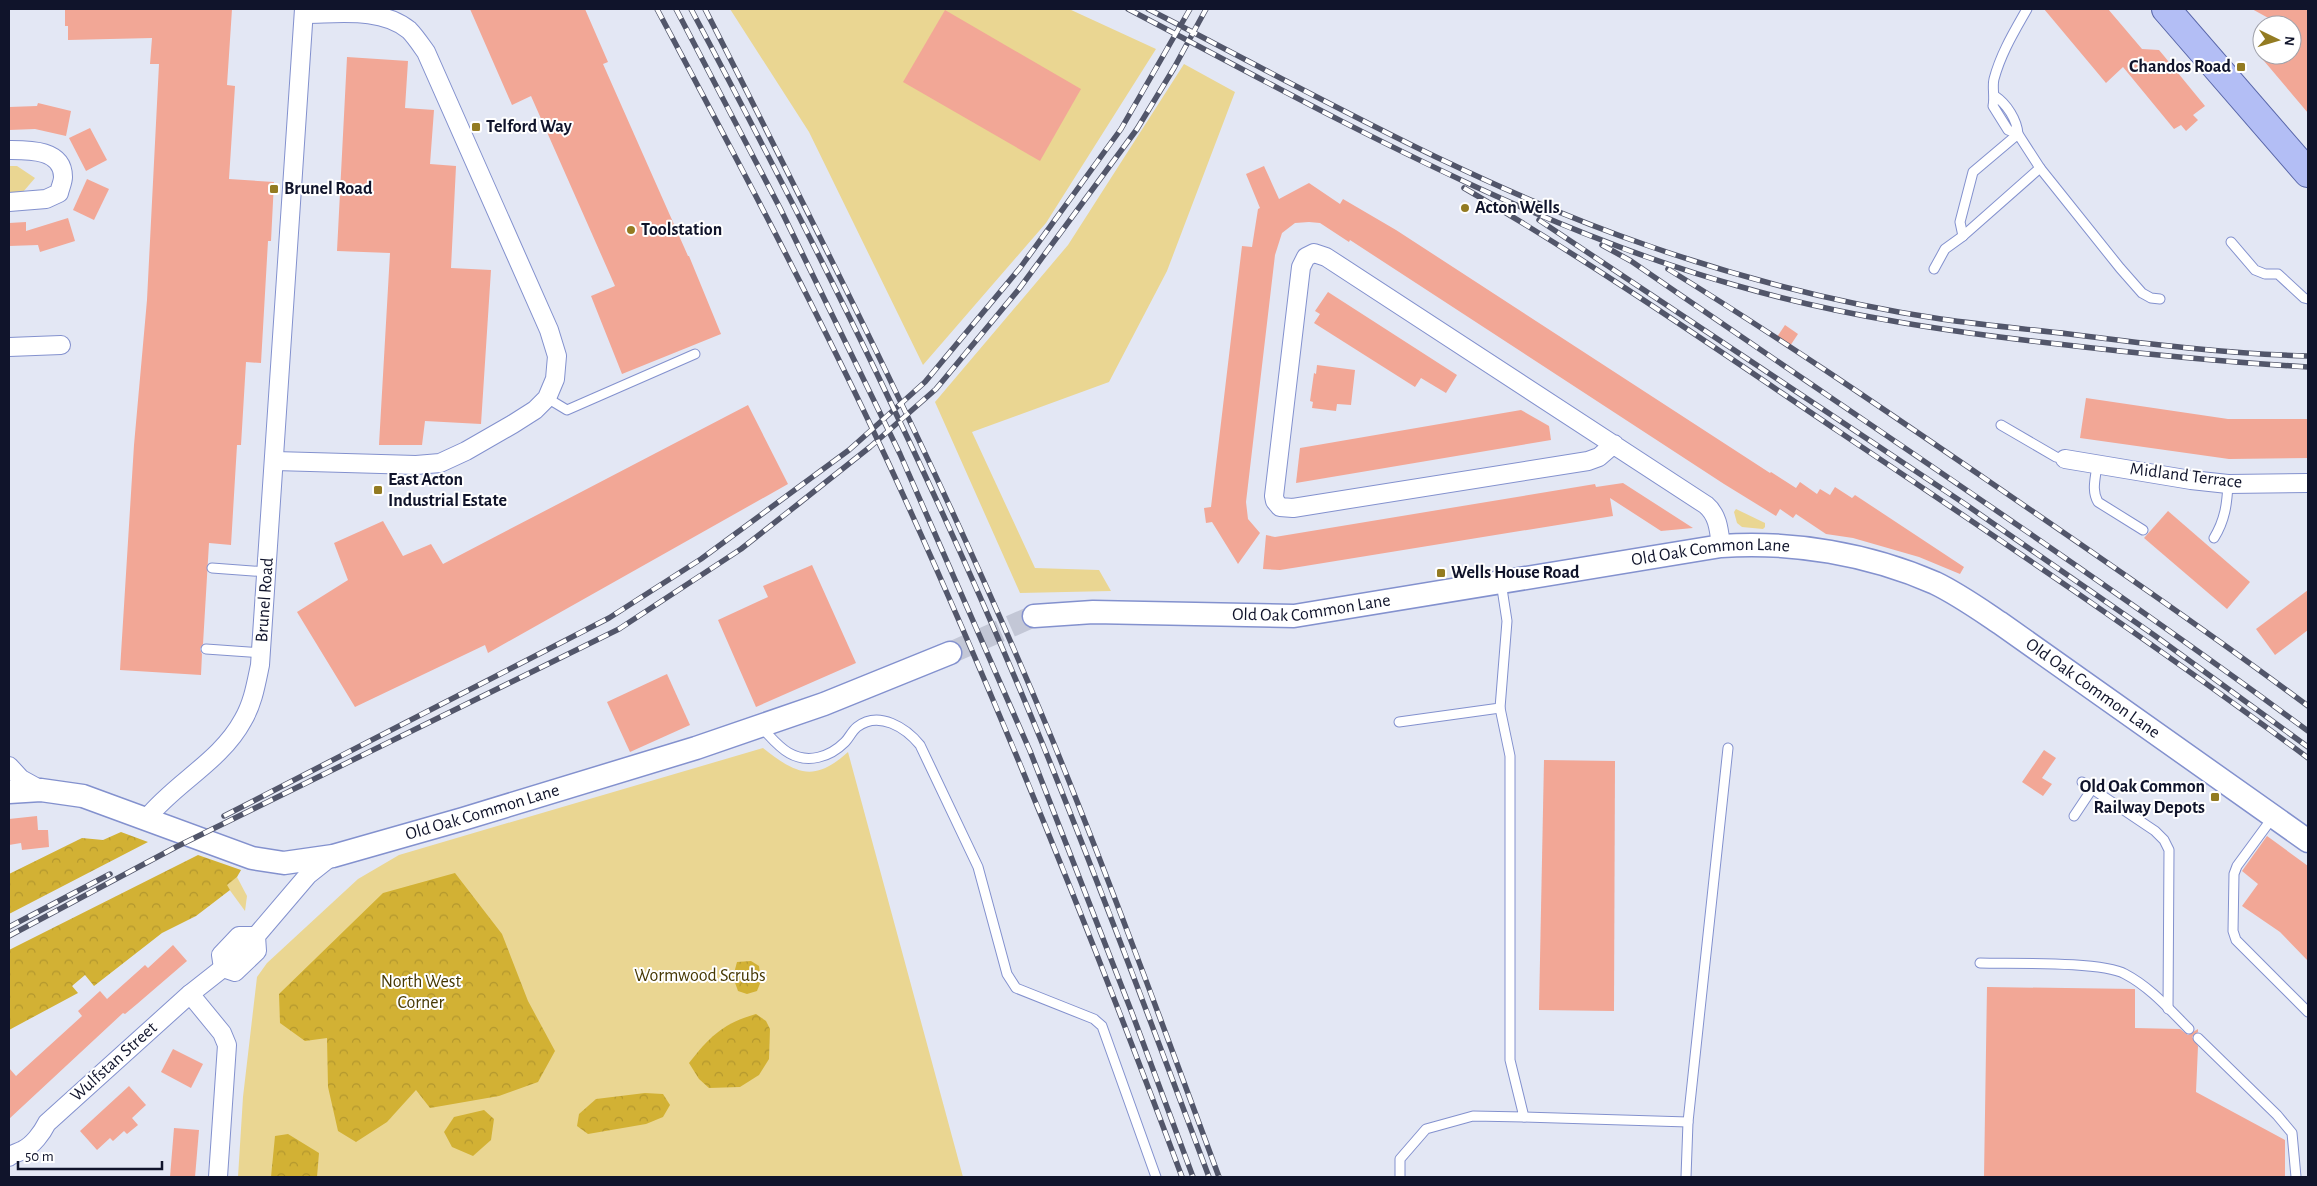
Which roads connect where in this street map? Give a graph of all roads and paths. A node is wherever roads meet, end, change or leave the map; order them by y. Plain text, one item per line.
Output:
1 (2027, 9) edge
2 (2166, 9) edge
3 (304, 11) edge
4 (363, 12) edge
5 (2018, 134) junction
6 (9, 150) edge
7 (2040, 168) junction
8 (2308, 173) edge
9 (9, 202) edge
10 (1963, 236) junction
11 (2231, 242) dead end
12 (1934, 269) dead end
13 (2160, 299) dead end
14 (2308, 299) edge
15 (61, 345) dead end
16 (9, 347) edge
17 (695, 354) dead end
18 (547, 398) junction
19 (2001, 425) dead end
20 (1614, 444) junction
21 (2065, 459) joint
22 (275, 461) junction
23 (2097, 464) junction
24 (2308, 483) edge
25 (2228, 484) junction
26 (2143, 530) dead end
27 (2214, 538) dead end
28 (1721, 546) junction
29 (212, 568) dead end
30 (267, 572) junction
31 (1500, 582) junction
32 (1034, 616) tunnel mouth
33 (206, 649) dead end
34 (262, 653) junction
35 (950, 653) tunnel mouth
36 (1500, 708) junction
37 (1399, 722) dead end
38 (761, 727) junction
39 (1728, 748) dead end
40 (9, 766) edge
41 (2082, 782) dead end
42 (2092, 788) junction
43 (41, 790) junction
44 (9, 792) edge
45 (2274, 815) junction
46 (2074, 816) dead end
47 (146, 818) junction
48 (2308, 841) edge
49 (333, 856) junction
50 (256, 936) junction
51 (1980, 963) dead end
52 (223, 968) junction
53 (190, 994) junction
54 (2168, 1009) junction
55 (2308, 1012) edge
56 (2189, 1029) dead end
57 (2198, 1038) dead end
58 (1524, 1117) junction
59 (1688, 1122) junction
60 (9, 1157) edge
61 (218, 1177) edge
62 (1156, 1177) edge
63 (1400, 1177) edge
64 (1686, 1177) edge
65 (2296, 1177) edge

1 - 5 lane
2 - 8 main road
3 - 4 street
3 - 22 street, Brunel Road
4 - 18 street
5 - 7 lane
5 - 10 lane
6 - 9 street
7 - 10 lane
7 - 13 lane
10 - 12 lane
11 - 14 lane
15 - 16 street
17 - 18 lane
18 - 22 street
19 - 21 lane
20 - 20 street
20 - 28 street
21 - 23 street, Midland Terrace
22 - 30 street, Brunel Road
23 - 25 street, Midland Terrace
23 - 26 lane
24 - 25 street, Midland Terrace
25 - 27 lane
28 - 31 street, Old Oak Common Lane
28 - 45 street, Old Oak Common Lane
29 - 30 lane
30 - 34 street, Brunel Road
31 - 32 street, Old Oak Common Lane
31 - 36 lane
33 - 34 lane
34 - 47 street, Brunel Road
35 - 38 street, Old Oak Common Lane
36 - 37 lane
36 - 58 lane
38 - 49 street, Old Oak Common Lane
38 - 62 lane
39 - 59 lane
40 - 43 street
41 - 42 lane
42 - 46 lane
42 - 54 lane
43 - 44 street, Old Oak Common Lane
43 - 47 street, Old Oak Common Lane
45 - 48 street, Old Oak Common Lane
45 - 55 lane
47 - 49 street, Old Oak Common Lane
49 - 50 street, Wulfstan Street
50 - 52 street
50 - 52 street, Wulfstan Street
51 - 54 lane
52 - 53 street, Wulfstan Street
53 - 60 street, Wulfstan Street
53 - 61 street
54 - 56 lane
57 - 65 lane
58 - 59 lane
58 - 63 lane
59 - 64 lane

